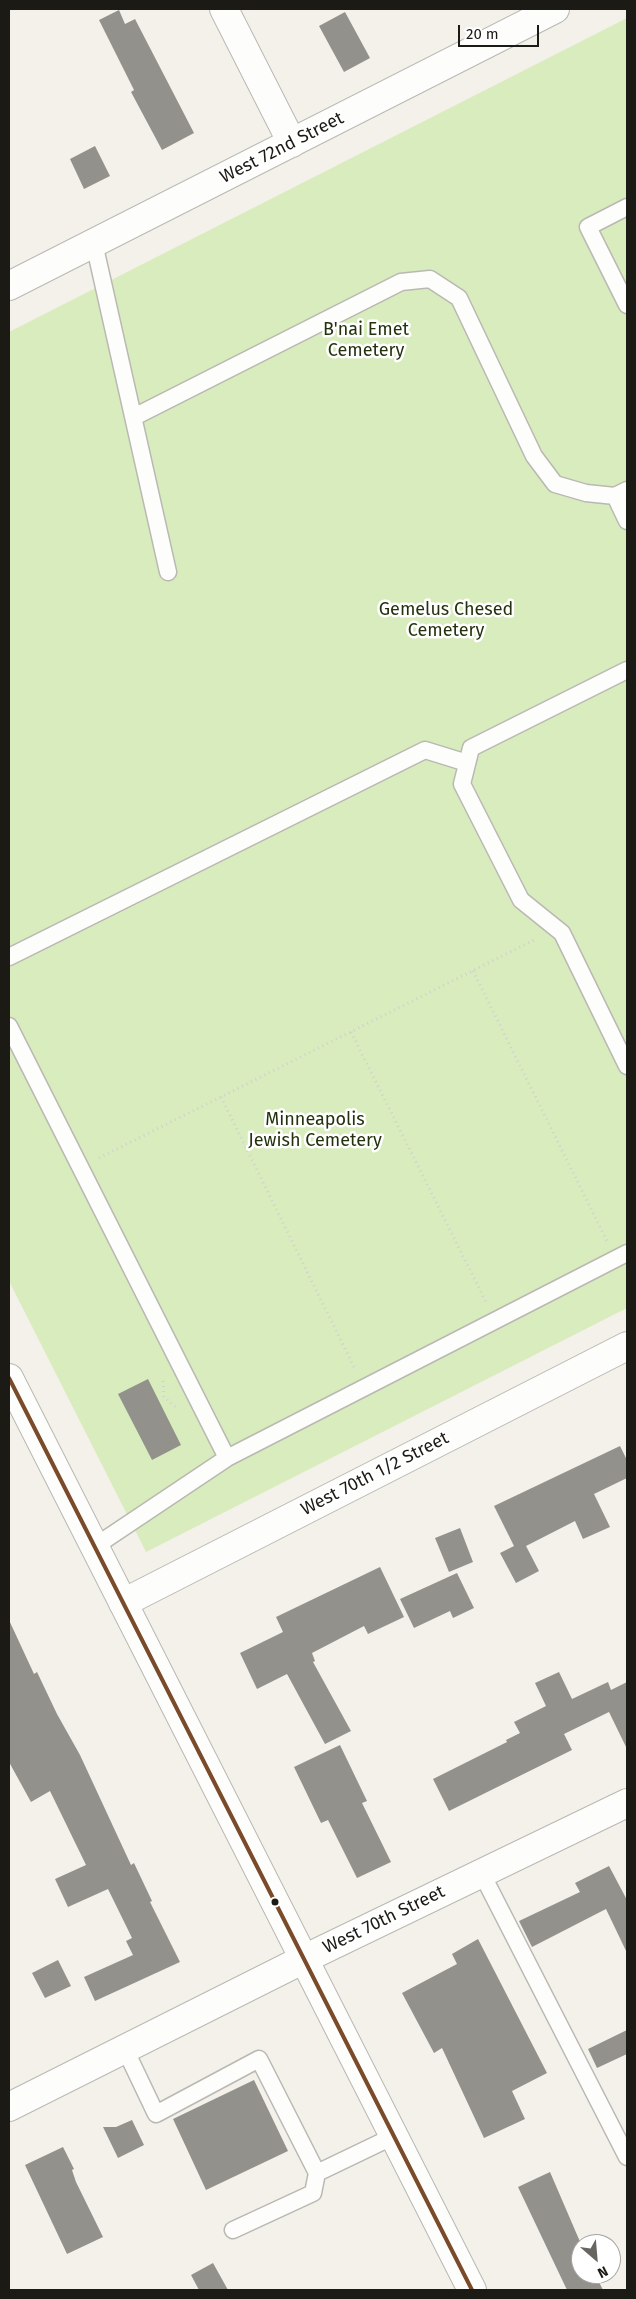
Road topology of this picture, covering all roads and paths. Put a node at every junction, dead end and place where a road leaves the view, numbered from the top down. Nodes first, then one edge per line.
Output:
1 (224, 9) edge
2 (555, 9) edge
3 (292, 143) junction
4 (627, 207) edge
5 (94, 243) junction
6 (9, 286) edge
7 (627, 305) edge
8 (134, 417) junction
9 (621, 493) edge
10 (627, 521) edge
11 (168, 572) dead end
12 (627, 670) edge
13 (467, 763) junction
14 (556, 929) junction
15 (9, 958) edge
16 (473, 971) junction
17 (9, 1026) edge
18 (351, 1032) junction
19 (627, 1066) edge
20 (221, 1097) junction
21 (80, 1168) junction
22 (621, 1256) edge
23 (496, 1320) junction
24 (627, 1346) edge
25 (9, 1378) edge
26 (364, 1387) junction
27 (227, 1458) junction
28 (94, 1547) junction
29 (123, 1603) junction
30 (627, 1803) edge
31 (482, 1874) junction
32 (304, 1958) junction
33 (125, 2049) junction
34 (9, 2107) edge
35 (394, 2136) junction
36 (627, 2157) edge
37 (317, 2174) junction
38 (233, 2230) dead end
39 (472, 2290) edge

1 - 3 street
2 - 3 street, West 72nd Street
3 - 5 street, West 72nd Street
4 - 7 lane
5 - 6 street, West 72nd Street
5 - 8 lane
8 - 9 lane
8 - 11 lane
9 - 10 lane
12 - 13 lane
13 - 14 lane
13 - 15 lane
14 - 16 path
14 - 19 lane
16 - 18 path
16 - 22 path
17 - 21 lane
18 - 20 path
18 - 23 path
20 - 21 path
20 - 26 path
21 - 27 lane
22 - 23 lane
23 - 26 lane
24 - 29 street, West 70th 1/2 Street
25 - 28 street
26 - 27 lane
27 - 28 lane
28 - 29 street
29 - 32 street
30 - 31 street, West 70th Street
31 - 32 street, West 70th Street
31 - 36 lane
32 - 33 street, West 70th Street
32 - 35 street
33 - 34 street, West 70th Street
33 - 37 lane
35 - 37 lane
35 - 39 street
37 - 38 lane

